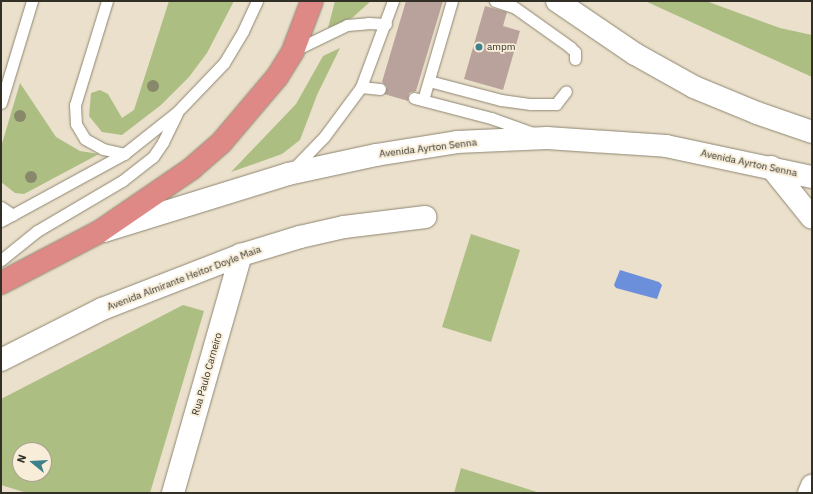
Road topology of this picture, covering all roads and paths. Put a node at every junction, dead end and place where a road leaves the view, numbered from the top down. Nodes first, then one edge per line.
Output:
1 (32, 1) edge
2 (107, 1) edge
3 (257, 1) edge
4 (312, 1) edge
5 (393, 1) edge
6 (452, 1) edge
7 (495, 1) edge
8 (557, 1) edge
9 (386, 24) junction
10 (293, 51) junction
11 (575, 59) dead end
12 (429, 81) junction
13 (361, 87) junction
14 (380, 89) dead end
15 (566, 91) dead end
16 (1, 103) edge
17 (177, 112) junction
18 (812, 132) edge
19 (547, 138) junction
20 (124, 154) junction
21 (771, 167) junction
22 (288, 174) junction
23 (812, 177) edge
24 (1, 207) edge
25 (13, 215) junction
26 (425, 218) dead end
27 (812, 218) edge
28 (1, 222) edge
29 (99, 232) junction
30 (241, 255) junction
31 (1, 260) edge
32 (1, 283) edge
33 (1, 360) edge
34 (812, 486) edge
35 (173, 493) edge
36 (809, 493) edge

1 - 16 lane
2 - 20 lane
3 - 17 lane
4 - 10 highway, Avenida Ayrton Senna
5 - 9 lane
6 - 12 lane
7 - 11 lane
8 - 18 main road
9 - 10 lane
9 - 13 lane
10 - 29 highway, Avenida Ayrton Senna
12 - 15 lane
12 - 19 lane
13 - 14 lane
13 - 22 lane
17 - 20 lane
17 - 31 lane
19 - 21 main road, Avenida Ayrton Senna
19 - 22 main road, Avenida Ayrton Senna
20 - 25 lane
21 - 23 main road, Avenida Ayrton Senna
21 - 27 main road
22 - 29 main road, Avenida Ayrton Senna
24 - 25 lane
25 - 28 lane
26 - 30 main road, Avenida Almirante Heitor Doyle Maia
29 - 32 highway, Avenida Ayrton Senna
30 - 33 main road, Avenida Almirante Heitor Doyle Maia
30 - 35 main road, Rua Paulo Carneiro
34 - 36 main road

